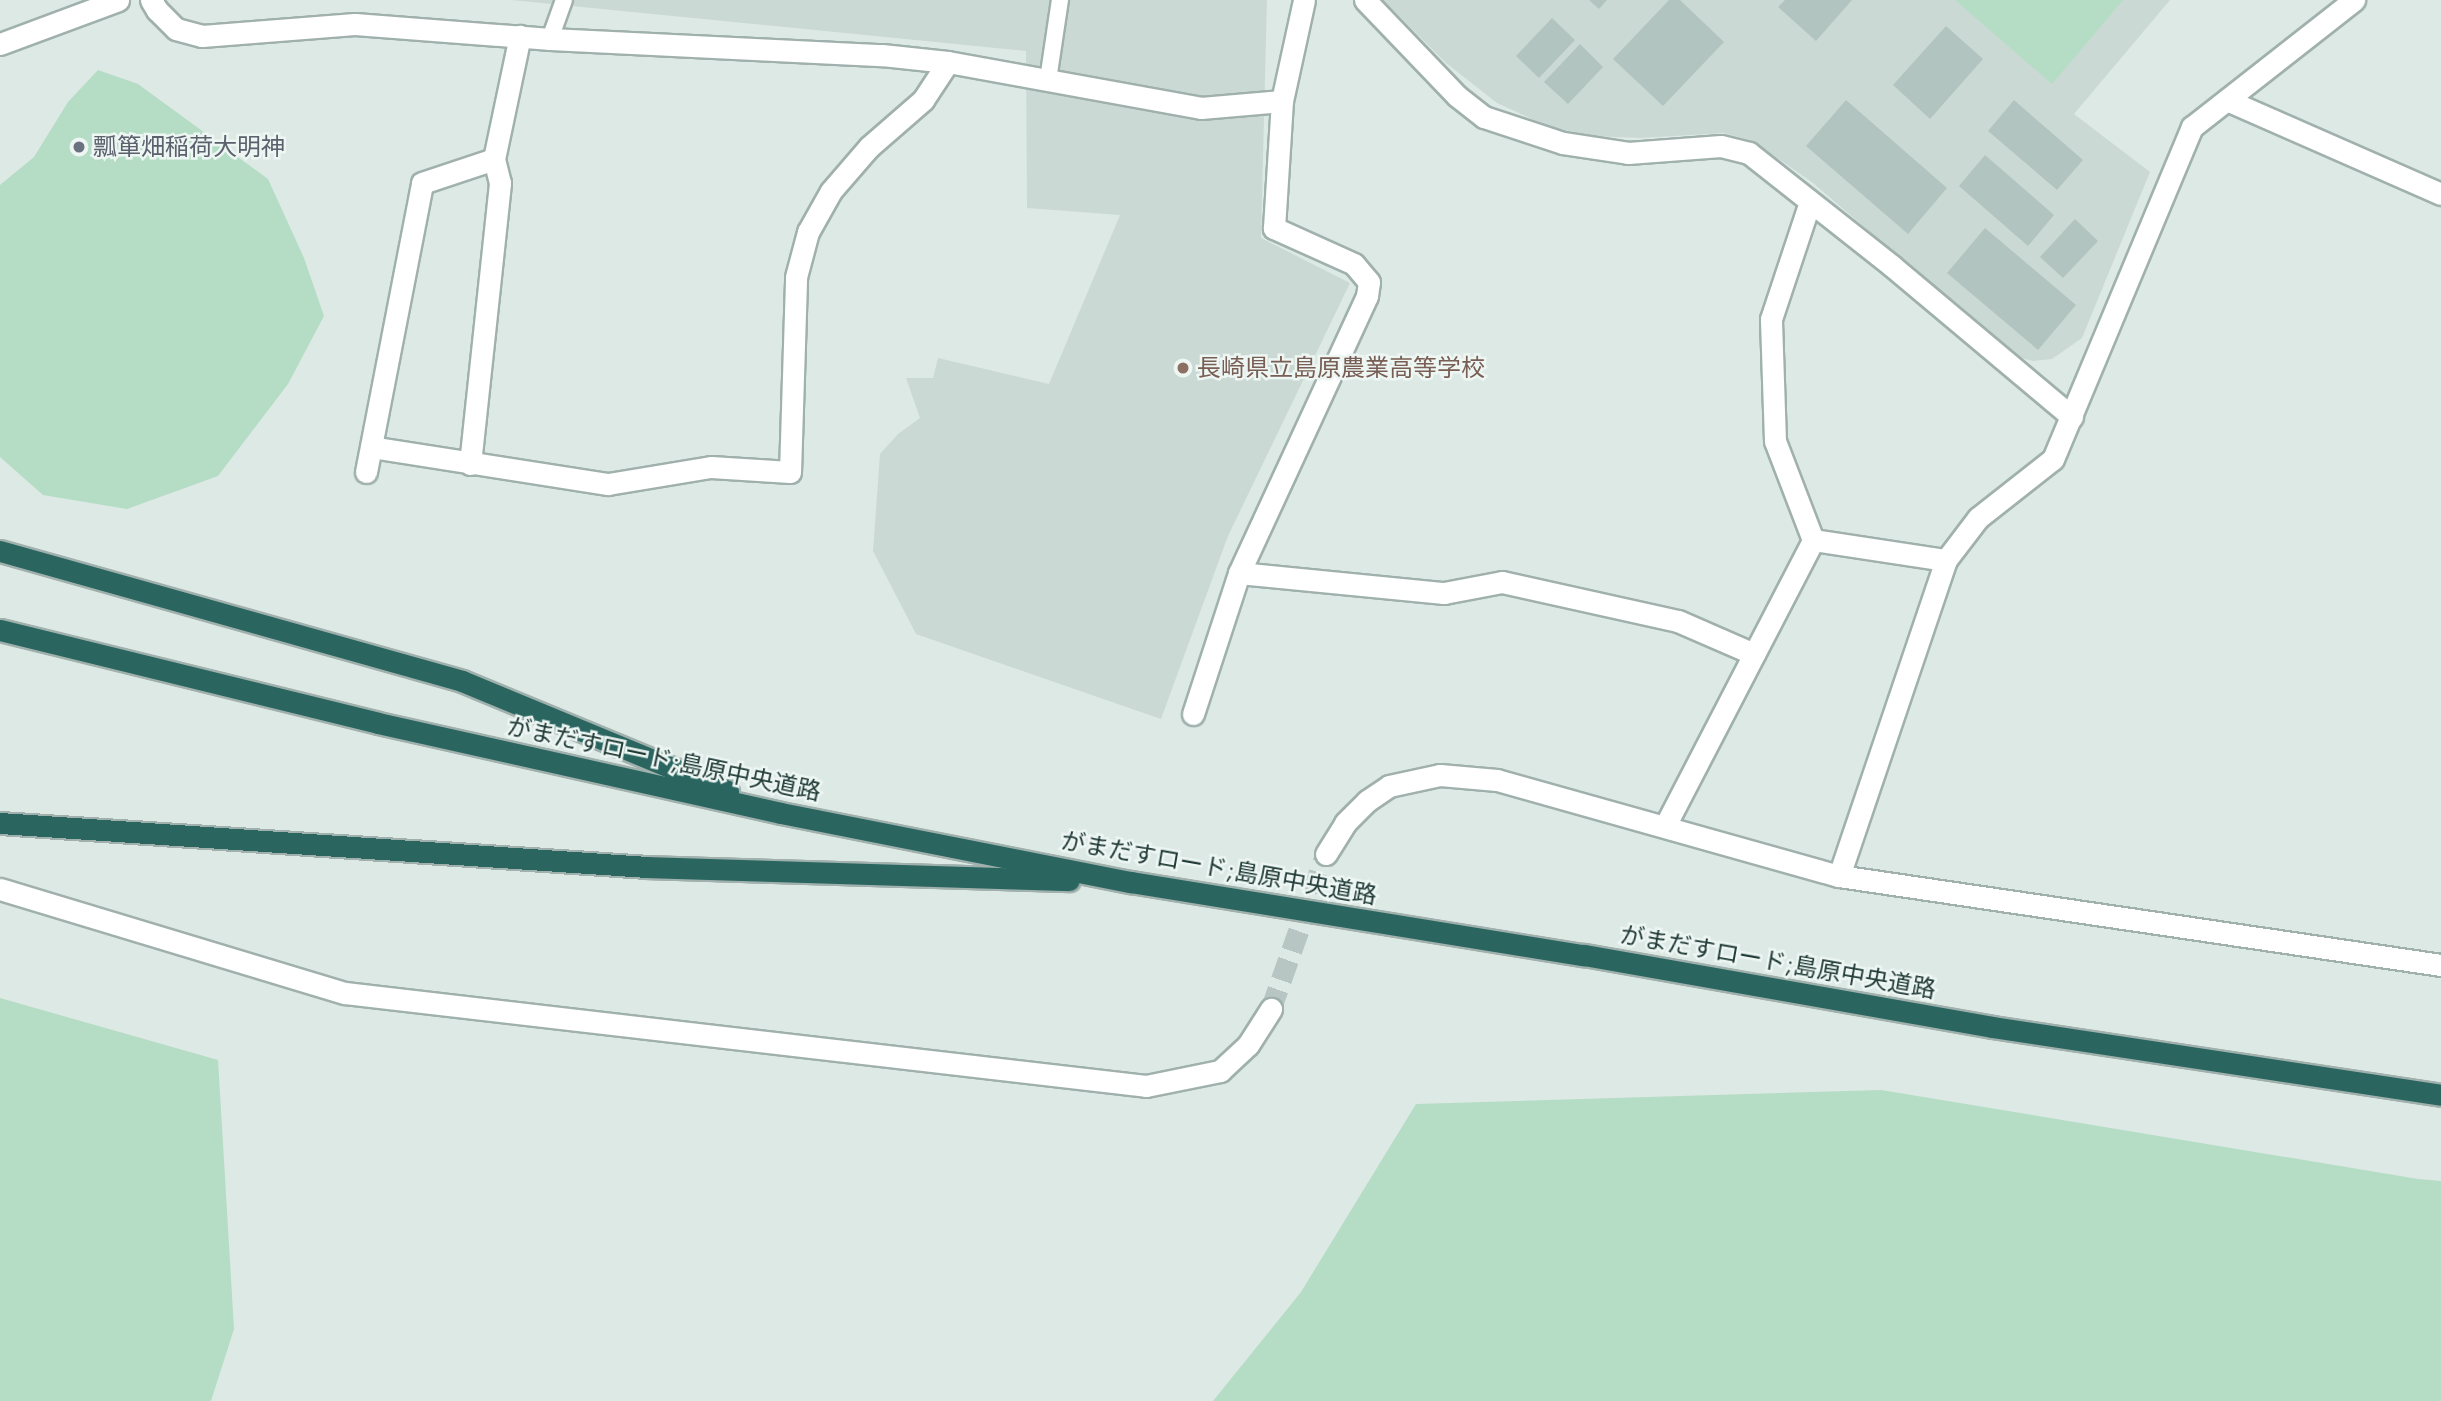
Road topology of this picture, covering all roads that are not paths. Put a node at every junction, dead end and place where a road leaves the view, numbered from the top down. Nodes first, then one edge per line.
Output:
1 (118, 0) edge
2 (152, 0) edge
3 (564, 0) edge
4 (1060, 0) edge
5 (1304, 0) edge
6 (1365, 0) edge
7 (2354, 0) edge
8 (520, 36) junction
9 (550, 39) junction
10 (0, 44) edge
11 (948, 62) junction
12 (1048, 80) junction
13 (2227, 100) junction
14 (1283, 101) junction
15 (494, 159) junction
16 (2441, 194) edge
17 (1810, 202) junction
18 (2072, 417) junction
19 (372, 447) junction
20 (470, 464) junction
21 (366, 472) dead end
22 (1813, 540) junction
23 (0, 551) edge
24 (1946, 560) junction
25 (1239, 573) junction
26 (0, 630) edge
27 (1754, 654) junction
28 (1193, 714) dead end
29 (781, 813) junction
30 (0, 822) edge
31 (1665, 826) junction
32 (1326, 854) tunnel mouth
33 (1839, 876) junction
34 (1130, 882) junction
35 (0, 889) edge
36 (2441, 965) edge
37 (1271, 1009) tunnel mouth
38 (2441, 1095) edge

1 - 10 street
2 - 8 street
3 - 9 lane
4 - 12 lane
5 - 14 street
6 - 17 street
7 - 13 street
8 - 9 street
8 - 15 street
9 - 11 street
11 - 12 street
11 - 20 street
12 - 14 street
13 - 16 street
13 - 18 street
14 - 25 street
15 - 19 street
15 - 20 street
17 - 18 street
17 - 22 street
18 - 24 street
19 - 20 street
19 - 21 street
22 - 24 street
22 - 27 street
23 - 29 highway
24 - 33 street
25 - 27 street
25 - 28 street
26 - 29 highway, がまだすロード;島原中央道路
27 - 31 street
29 - 34 highway, がまだすロード;島原中央道路
30 - 34 highway
31 - 32 street
31 - 33 street
33 - 36 street
34 - 38 highway, がまだすロード;島原中央道路
35 - 37 street

